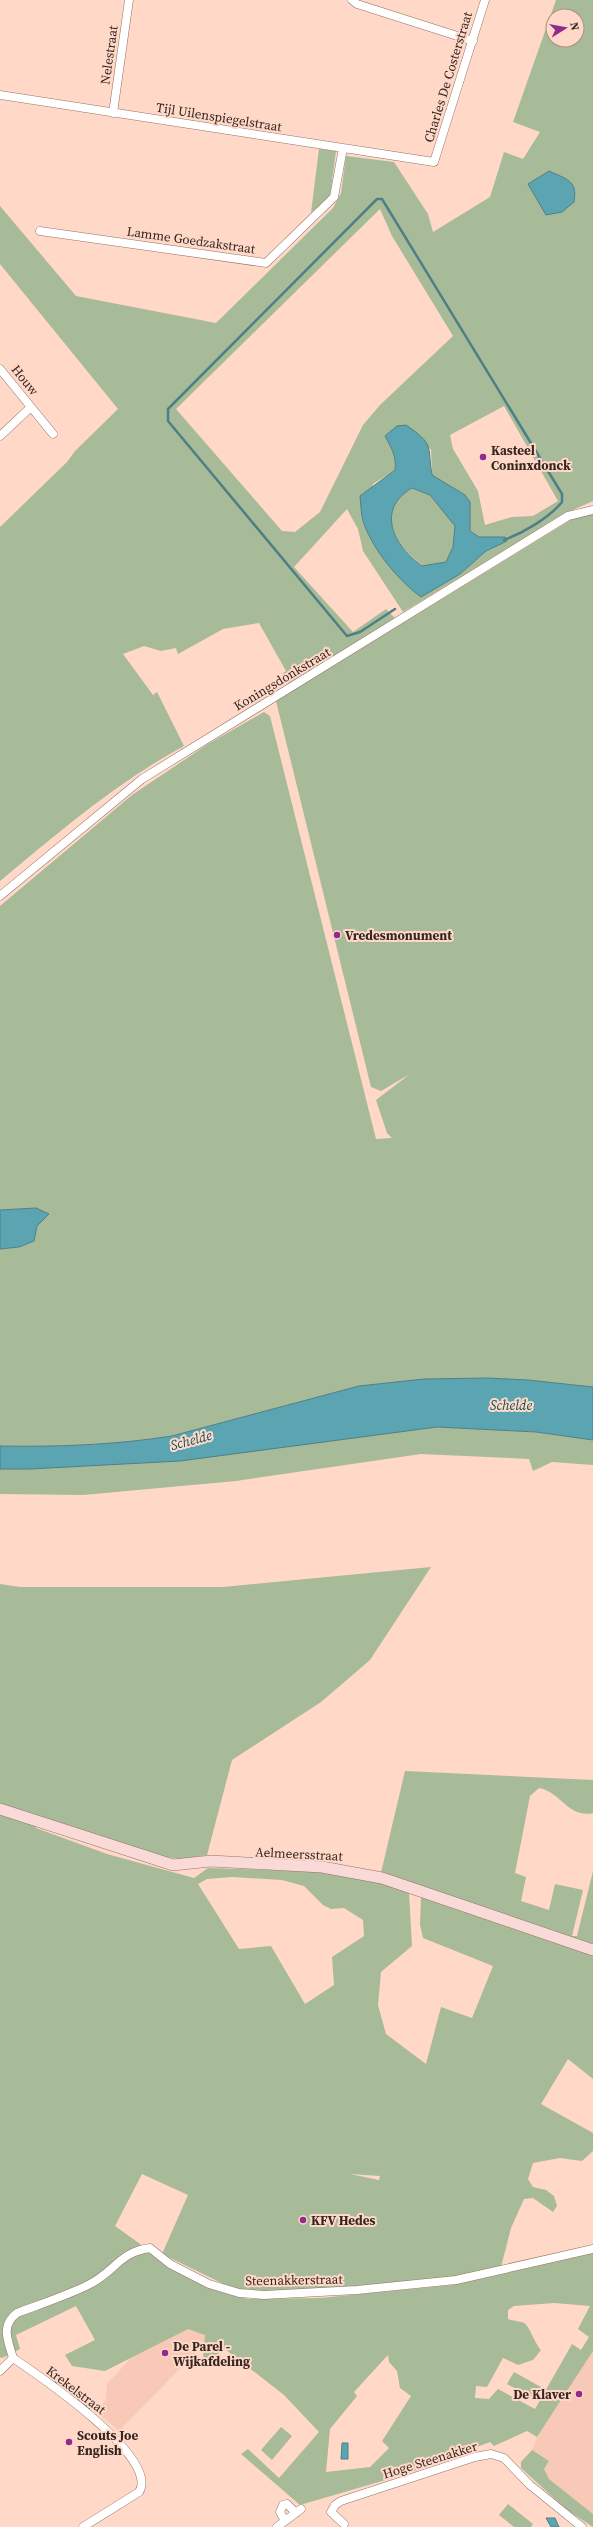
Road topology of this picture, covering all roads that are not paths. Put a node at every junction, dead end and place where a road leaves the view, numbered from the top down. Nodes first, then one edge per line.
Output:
1 (129, 0) edge
2 (352, 0) edge
3 (485, 0) edge
4 (473, 41) junction
5 (0, 95) edge
6 (113, 113) junction
7 (343, 148) junction
8 (434, 162) joint
9 (40, 231) dead end
10 (0, 369) edge
11 (31, 407) junction
12 (53, 434) dead end
13 (0, 436) edge
14 (593, 510) edge
15 (0, 896) edge
16 (0, 1809) edge
17 (593, 1950) edge
18 (593, 2249) edge
19 (13, 2358) junction
20 (0, 2371) edge
21 (286, 2521) junction
22 (344, 2524) dead end
23 (83, 2527) edge
24 (277, 2527) edge
25 (582, 2527) edge

1 - 6 street, Nelestraat
2 - 4 street
3 - 4 street, Charles De Costerstraat
4 - 8 street, Charles De Costerstraat
5 - 6 street, Tijl Uilenspiegelstraat
6 - 7 street, Tijl Uilenspiegelstraat
7 - 8 street, Tijl Uilenspiegelstraat
7 - 9 street, Lamme Goedzakstraat
10 - 11 street, Houw
11 - 12 street, Houw
11 - 13 street, Houw
14 - 15 street, Koningsdonkstraat
16 - 17 street, Aelmeersstraat
18 - 19 street, Steenakkerstraat
19 - 20 street
19 - 23 street, Krekelstraat
21 - 21 street
21 - 24 street
22 - 25 street, Hoge Steenakker

